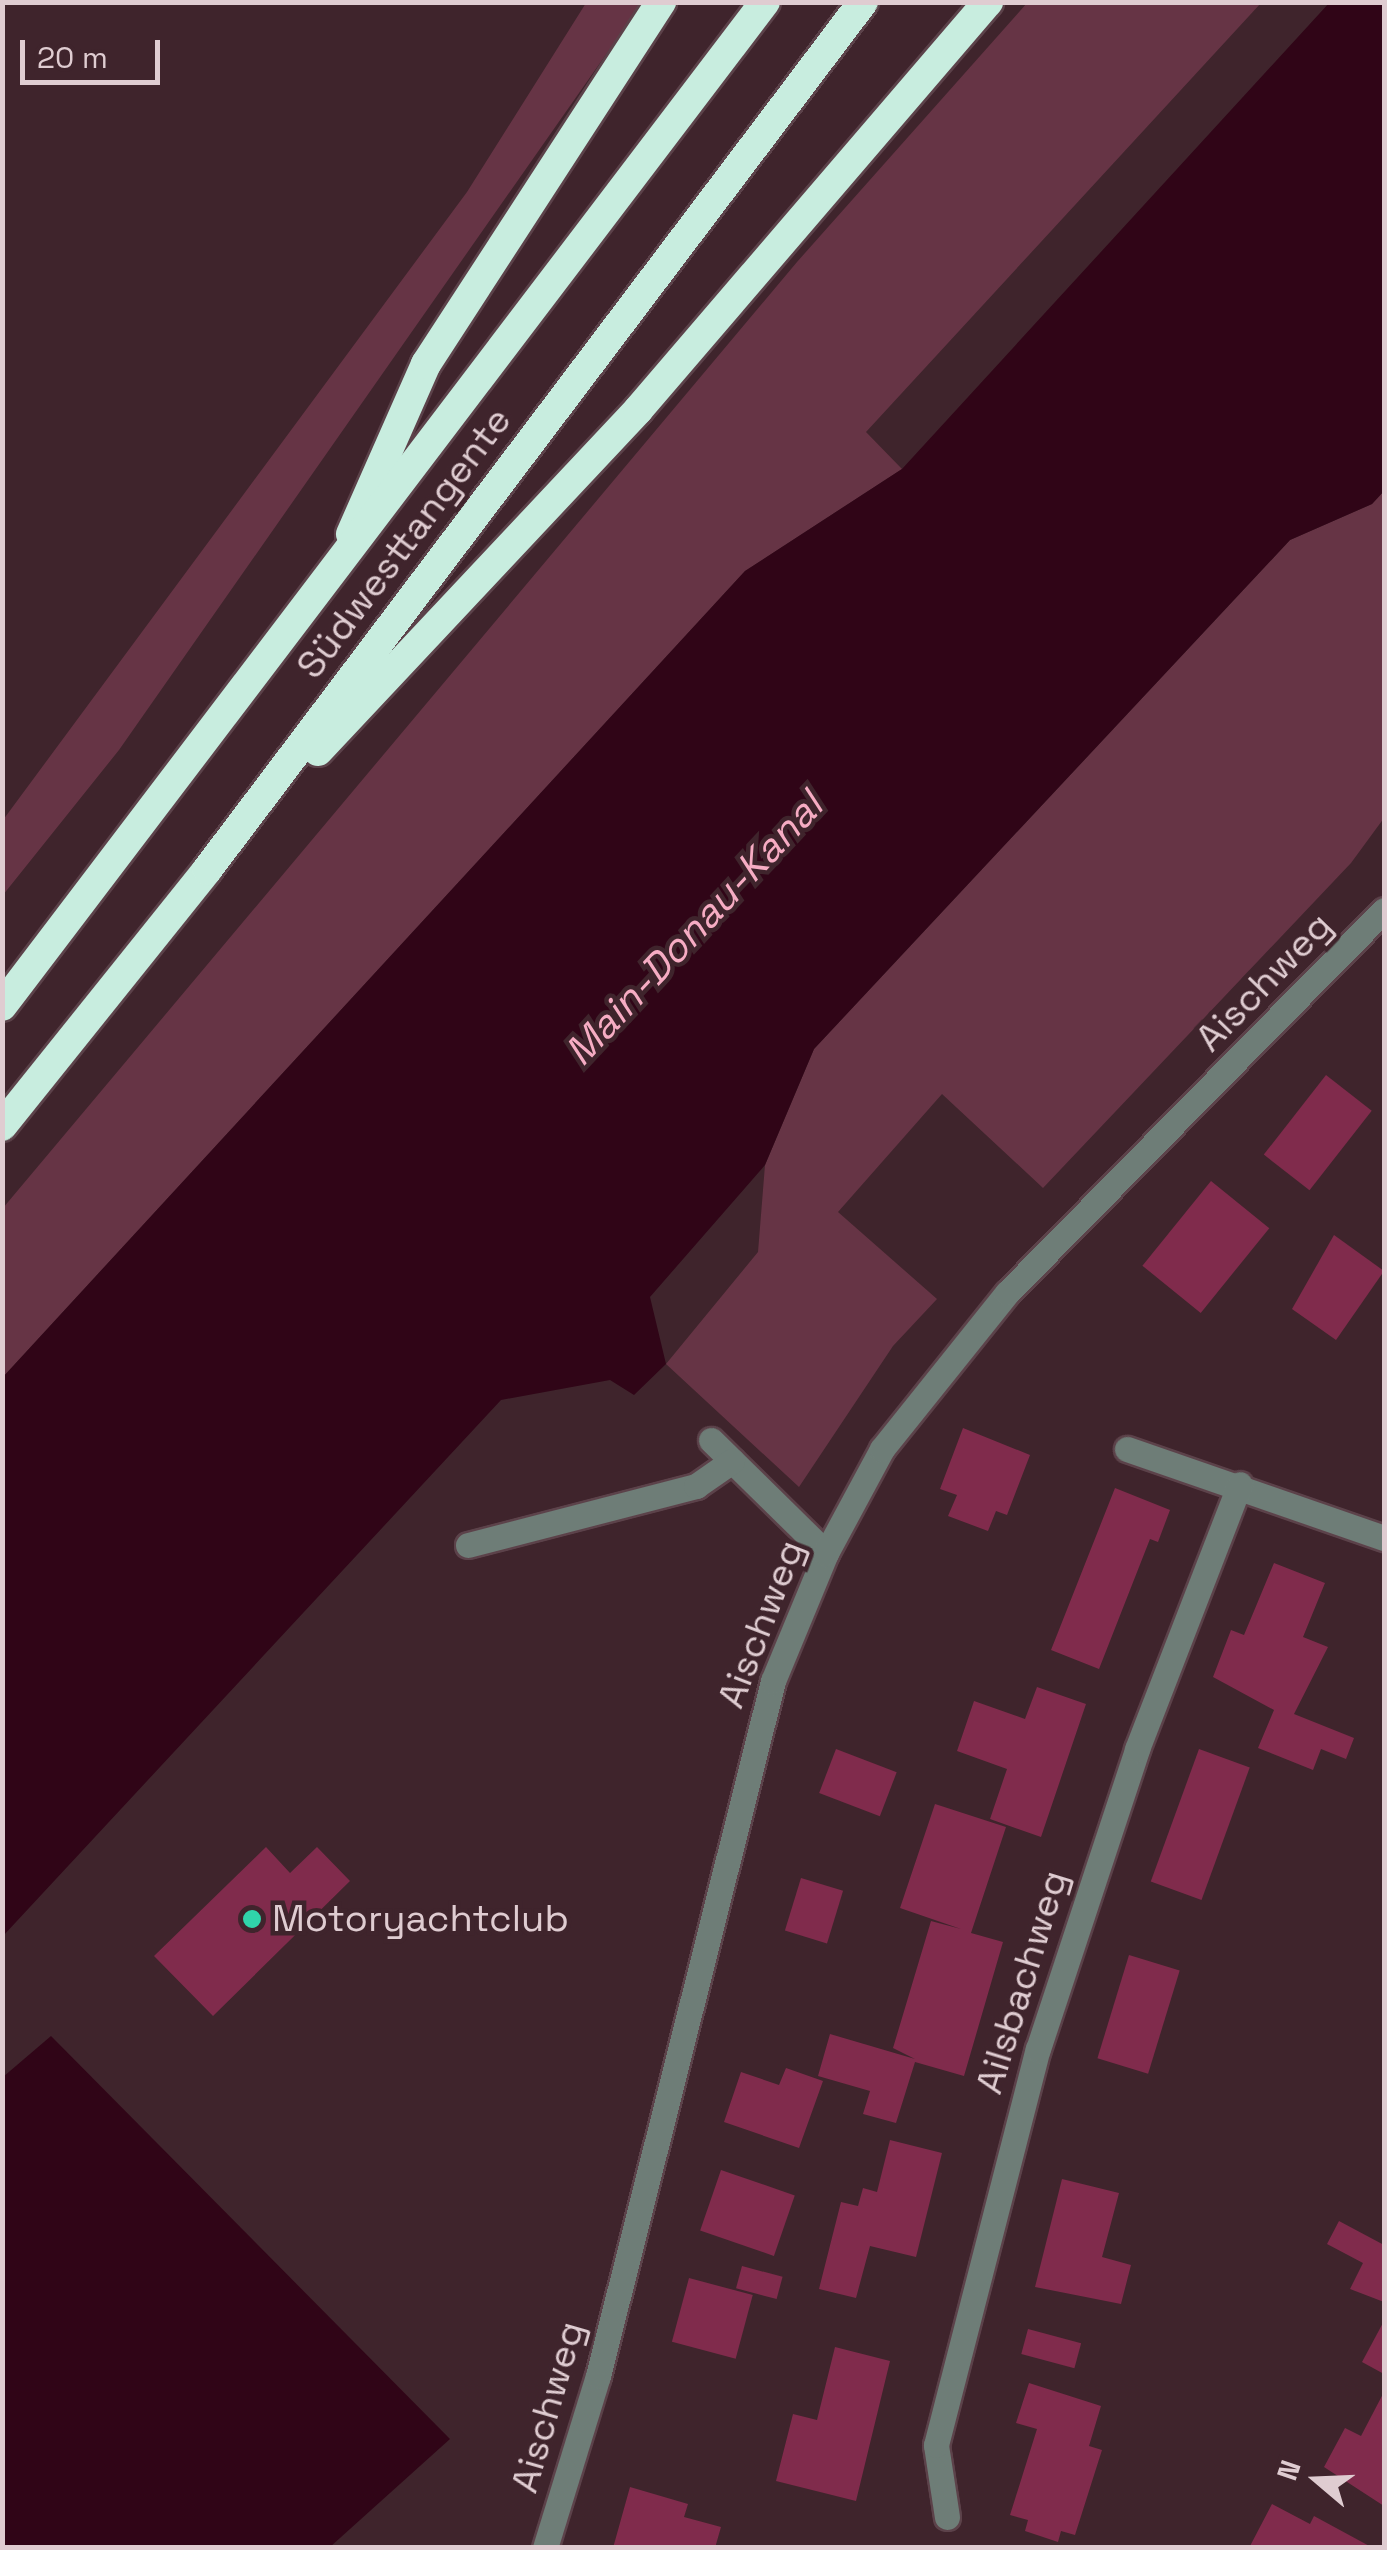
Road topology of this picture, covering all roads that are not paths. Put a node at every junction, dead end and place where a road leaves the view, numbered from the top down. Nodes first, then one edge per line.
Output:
1 (661, 2) edge
2 (766, 2) edge
3 (863, 2) edge
4 (988, 2) edge
5 (329, 582) junction
6 (207, 870) junction
7 (1384, 910) edge
8 (2, 1006) edge
9 (2, 1126) edge
10 (711, 1440) dead end
11 (1127, 1449) dead end
12 (732, 1461) junction
13 (1240, 1484) junction
14 (1384, 1538) edge
15 (468, 1544) dead end
16 (826, 1553) junction
17 (947, 2517) dead end
18 (544, 2548) edge

1 - 5 highway
2 - 5 highway, Südwesttangente
3 - 6 highway, Südwesttangente
4 - 6 highway
5 - 8 highway, Südwesttangente
6 - 9 highway, Südwesttangente
7 - 16 street, Aischweg
10 - 12 street
11 - 13 street
12 - 15 street
12 - 16 street
13 - 14 street
13 - 17 street, Ailsbachweg
16 - 18 street, Aischweg

